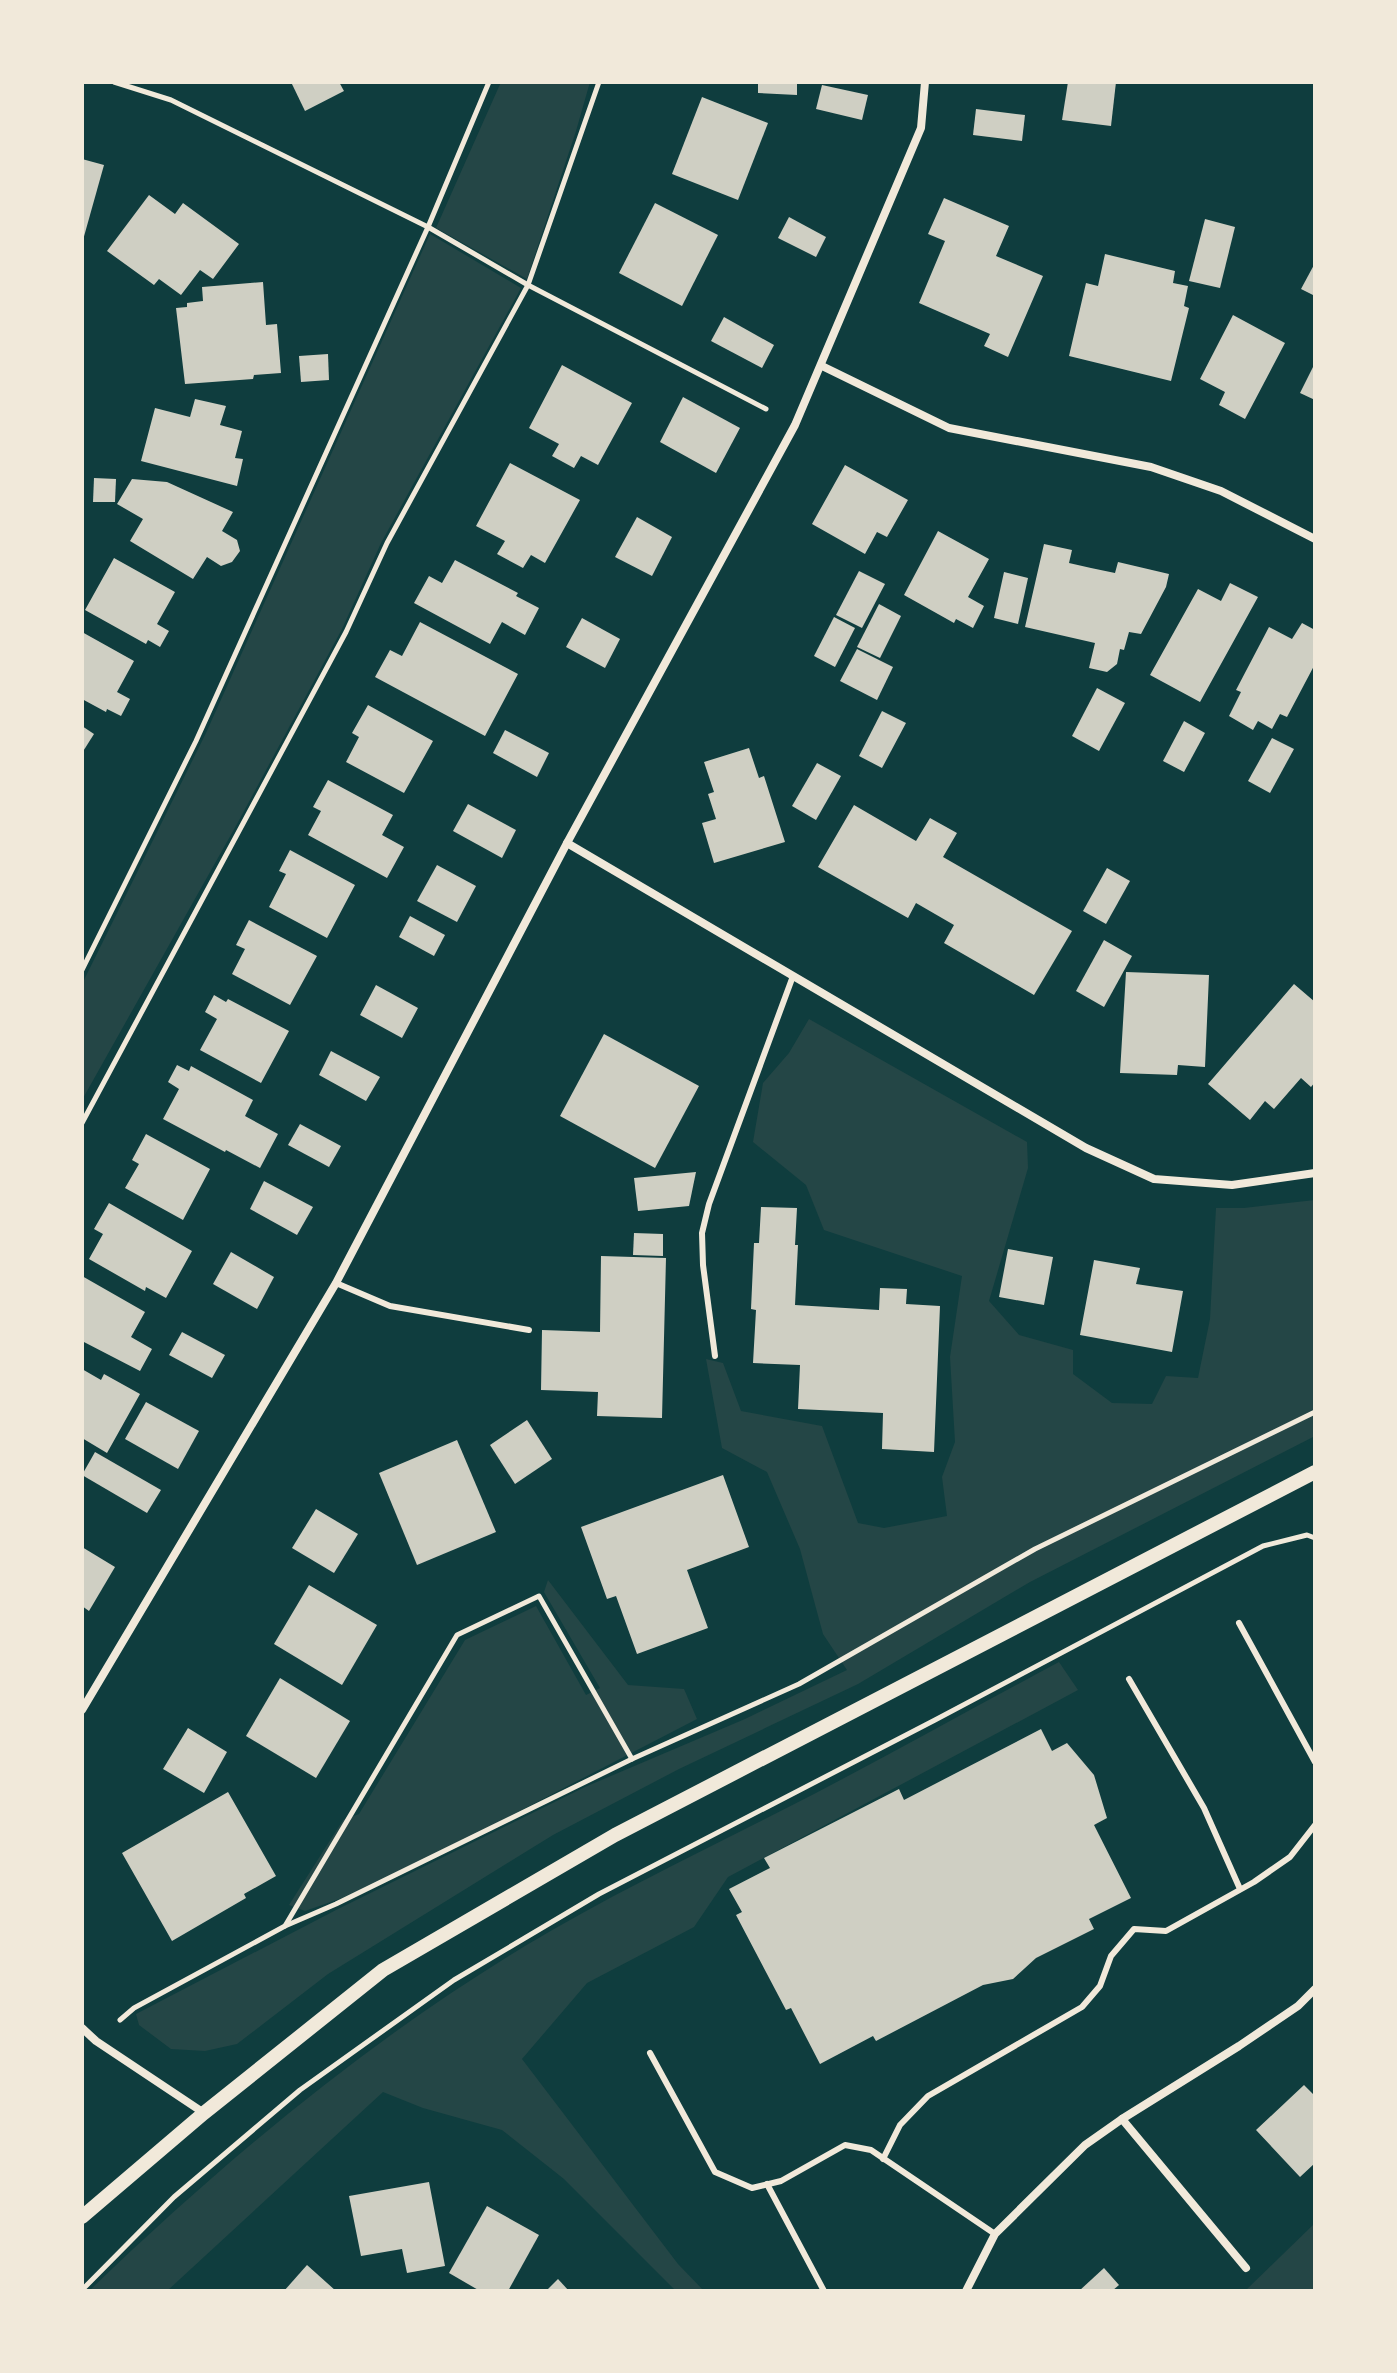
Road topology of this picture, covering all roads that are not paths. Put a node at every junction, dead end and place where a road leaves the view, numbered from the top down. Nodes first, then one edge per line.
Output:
1 (925, 82) edge
2 (822, 366) junction
3 (1315, 538) edge
4 (567, 843) junction
5 (793, 976) junction
6 (1315, 1173) edge
7 (336, 1283) junction
8 (529, 1330) dead end
9 (715, 1356) dead end
10 (1315, 1472) edge
11 (1239, 1623) dead end
12 (1129, 1679) dead end
13 (82, 1710) edge
14 (1315, 1762) edge
15 (1315, 1825) edge
16 (1240, 1889) junction
17 (1315, 1989) edge
18 (82, 2028) edge
19 (650, 2053) dead end
20 (204, 2113) junction
21 (1122, 2119) junction
22 (883, 2159) junction
23 (767, 2184) junction
24 (82, 2217) edge
25 (995, 2234) junction
26 (1246, 2268) dead end
27 (824, 2291) edge
28 (966, 2291) edge

1 - 2 street
2 - 3 street
2 - 4 street
4 - 5 street
4 - 7 street
5 - 6 street
5 - 9 lane
7 - 8 lane
7 - 13 street
10 - 20 street
11 - 14 lane
12 - 16 lane
15 - 16 lane
16 - 22 lane
17 - 21 street
18 - 20 street
19 - 23 lane
20 - 24 street
21 - 25 street
21 - 26 street
22 - 23 lane
22 - 25 lane
23 - 27 lane
25 - 28 street

